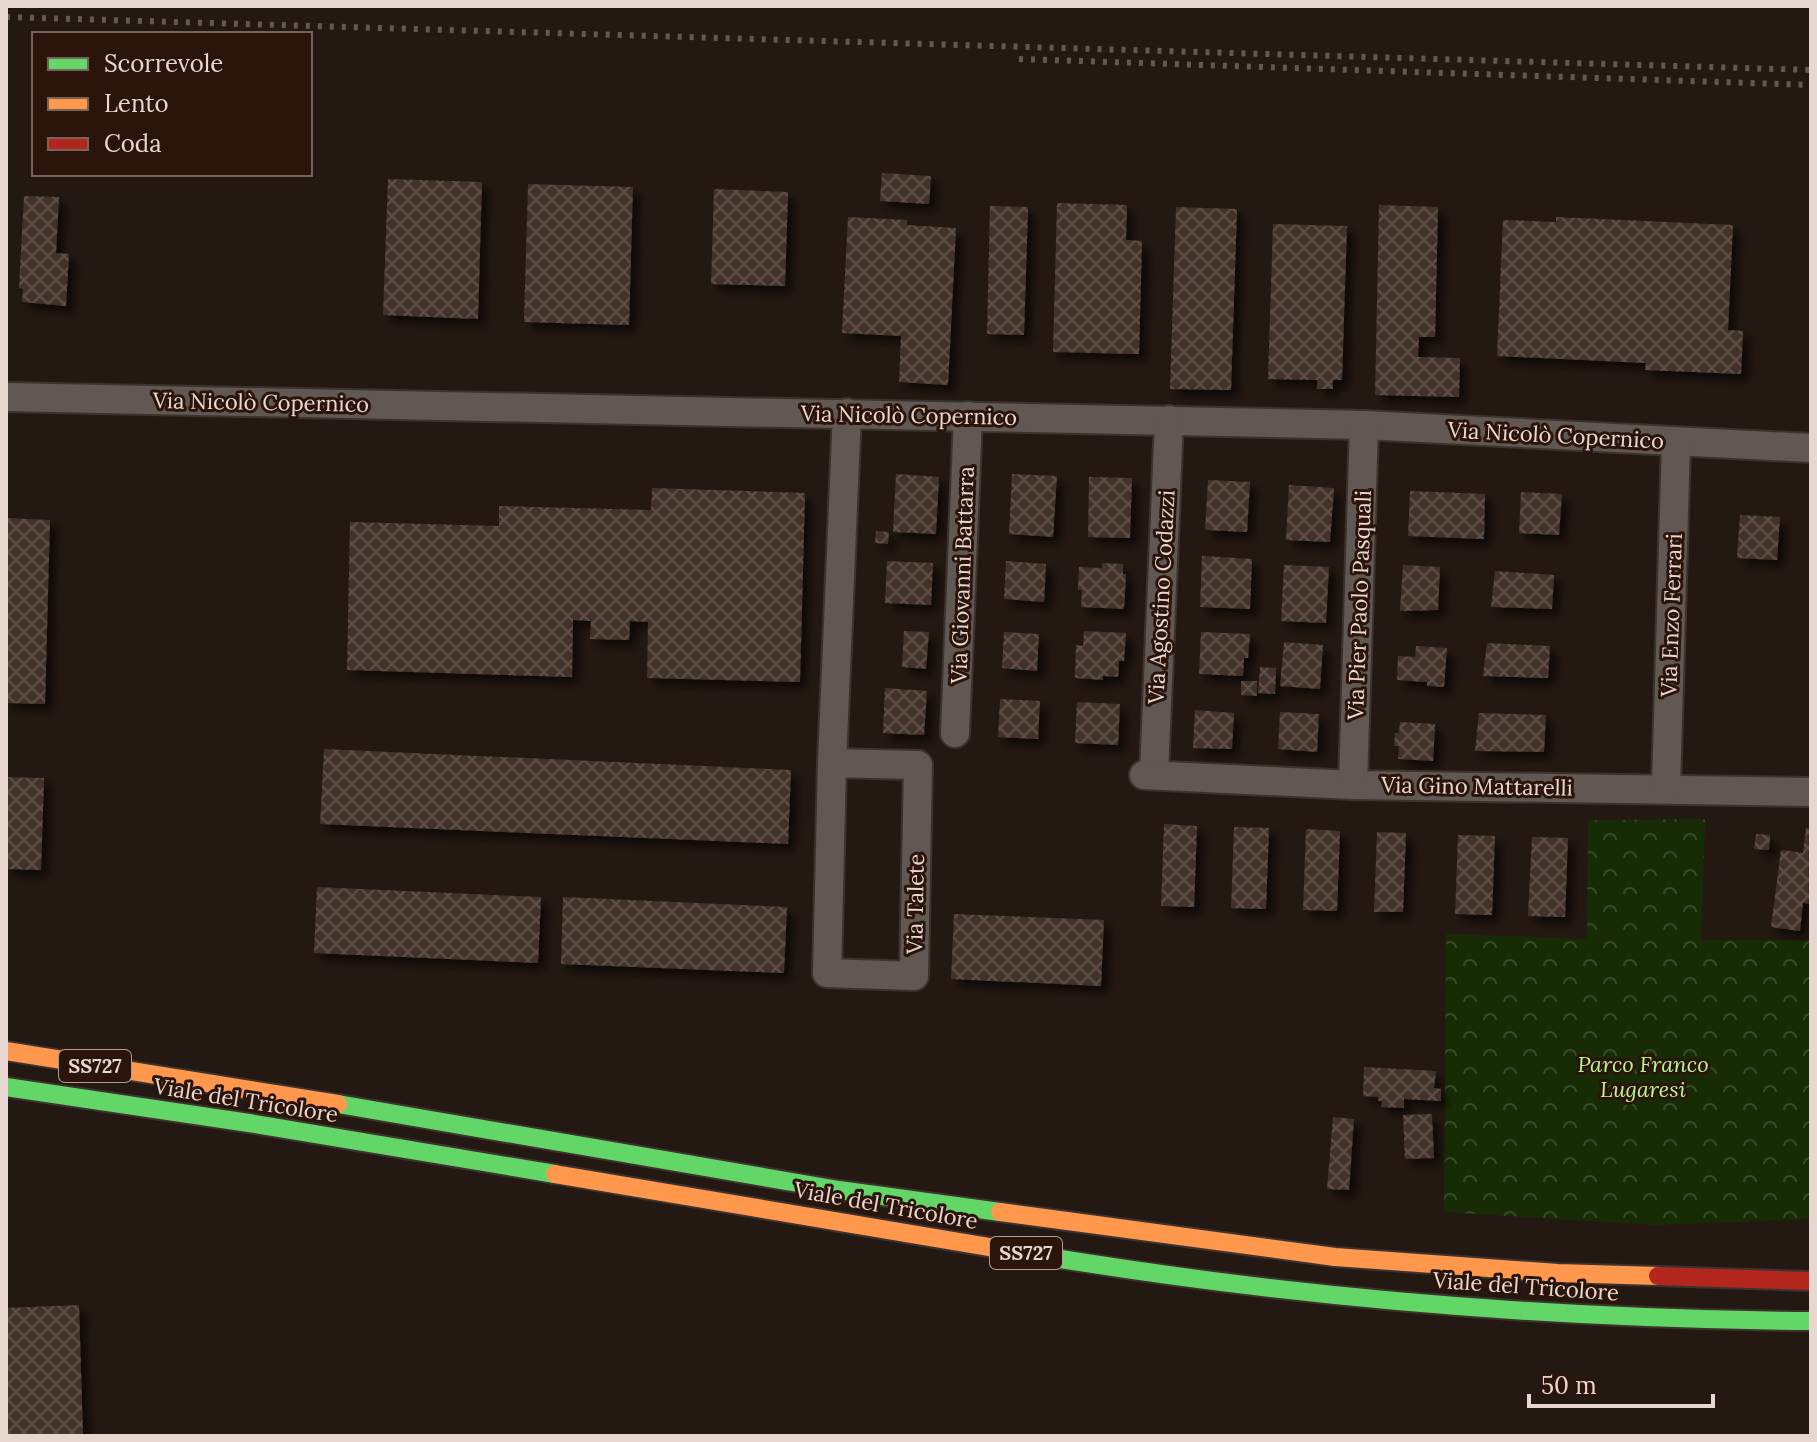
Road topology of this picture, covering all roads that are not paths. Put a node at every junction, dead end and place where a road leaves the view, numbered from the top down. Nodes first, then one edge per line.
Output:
1 (6, 397) edge
2 (847, 413) junction
3 (968, 416) junction
4 (1169, 420) junction
5 (1364, 425) junction
6 (1676, 442) junction
7 (1811, 448) edge
8 (955, 733) dead end
9 (832, 763) junction
10 (1149, 775) joint
11 (1353, 785) junction
12 (1666, 788) junction
13 (1811, 792) edge
14 (6, 1051) edge
15 (6, 1087) edge
16 (1811, 1281) edge
17 (1811, 1321) edge

1 - 2 street, Via Nicolò Copernico
2 - 3 street, Via Nicolò Copernico
2 - 9 street, Via Talete
3 - 4 street, Via Nicolò Copernico
3 - 8 street, Via Giovanni Battarra
4 - 5 street, Via Nicolò Copernico
4 - 10 street, Via Agostino Codazzi
5 - 6 street, Via Nicolò Copernico
5 - 11 street, Via Pier Paolo Pasquali
6 - 7 street, Via Nicolò Copernico
6 - 12 street, Via Enzo Ferrari
9 - 9 street, Via Talete
10 - 11 street, Via Gino Mattarelli
11 - 12 street, Via Gino Mattarelli
12 - 13 street, Via Gino Mattarelli
14 - 16 highway, Viale del Tricolore / SS727
15 - 17 highway, Viale del Tricolore / SS727

